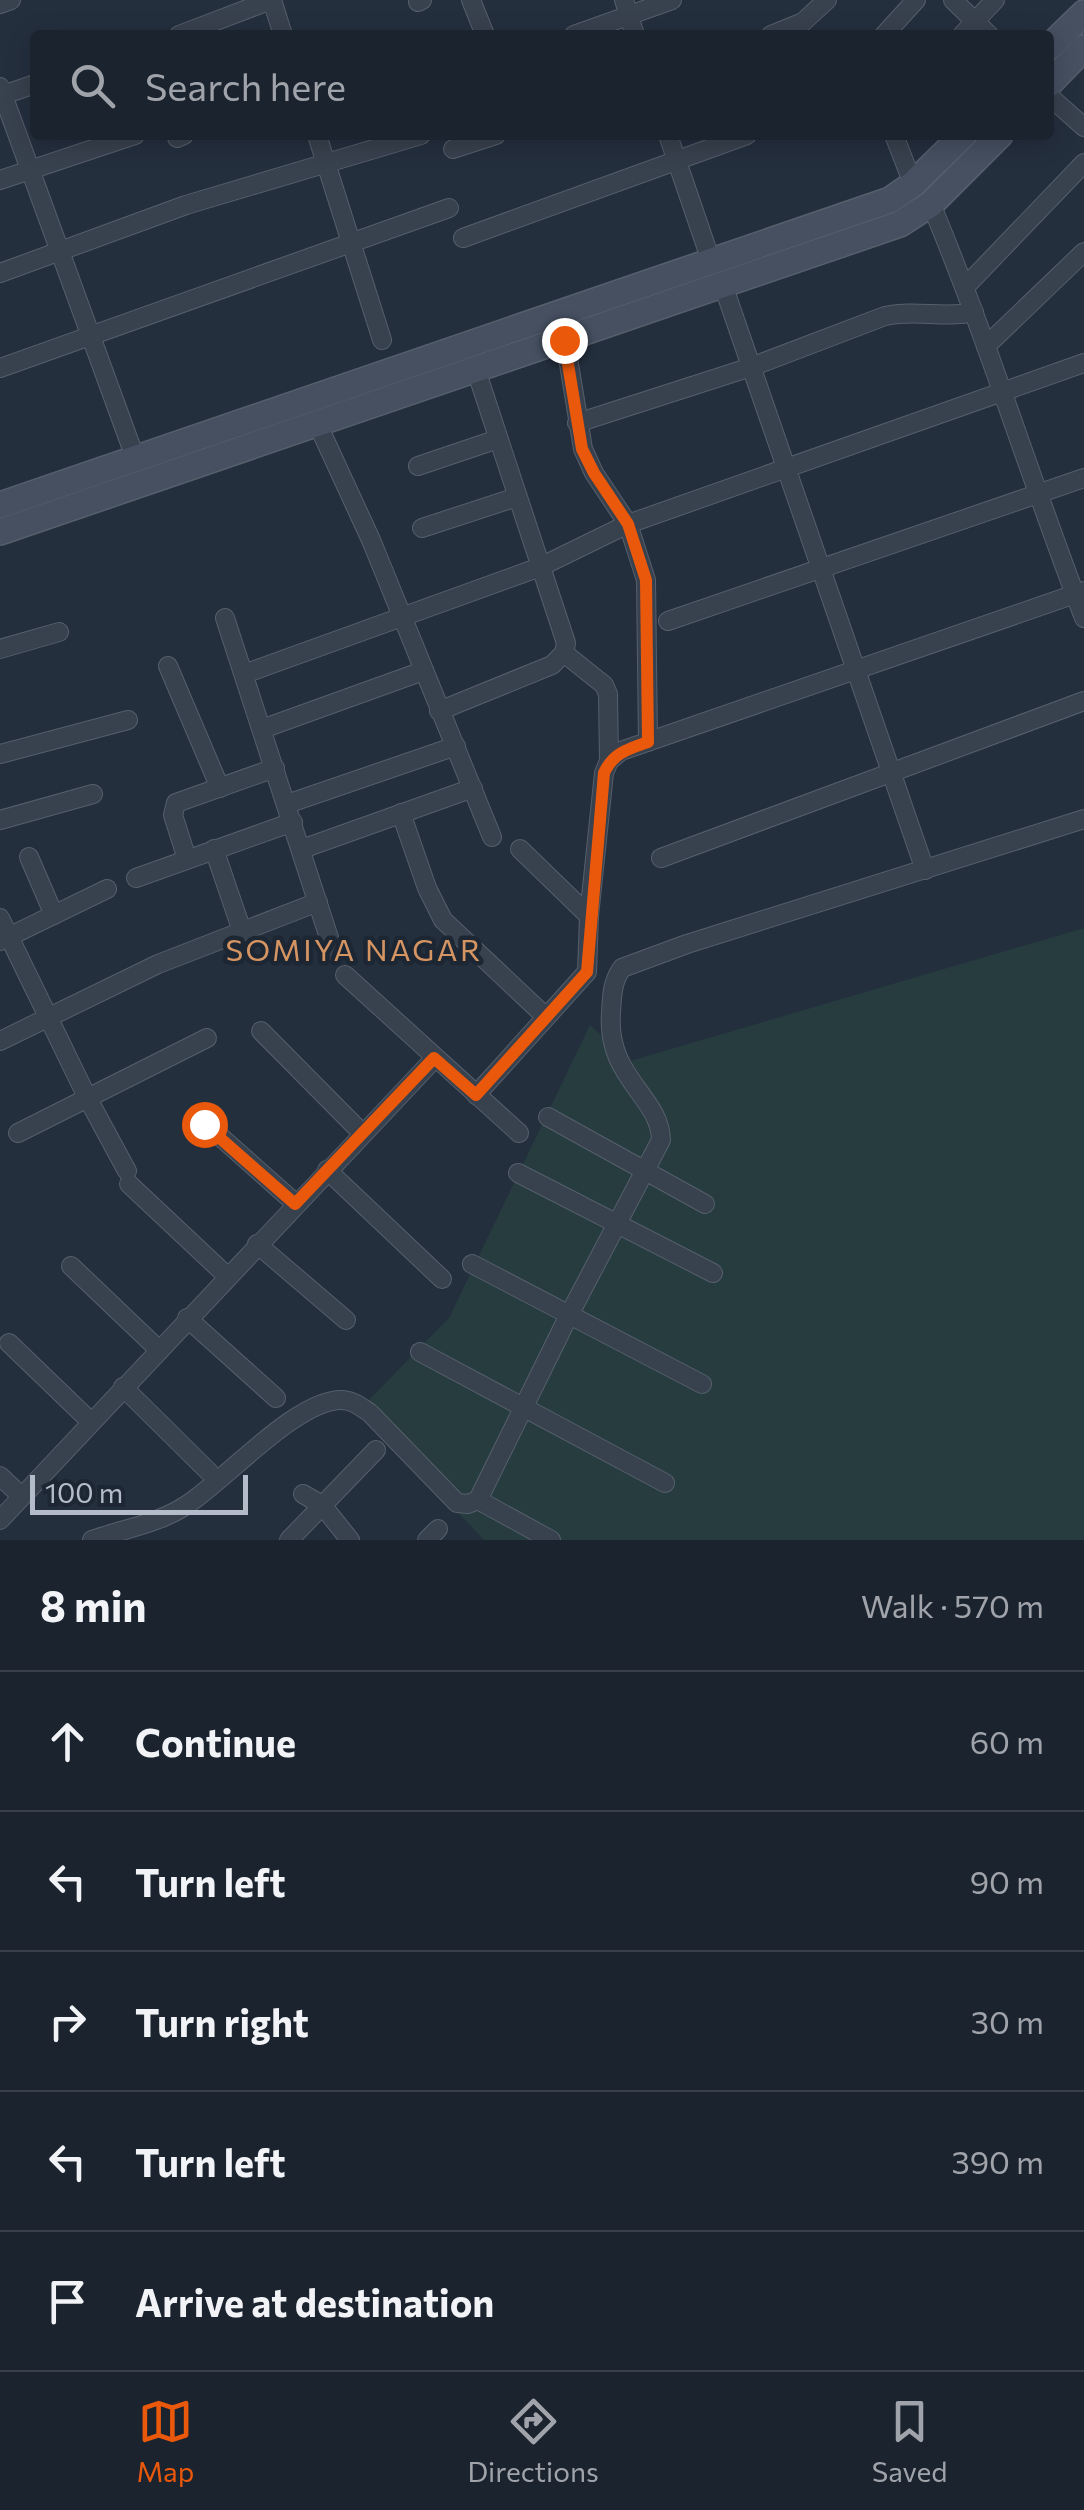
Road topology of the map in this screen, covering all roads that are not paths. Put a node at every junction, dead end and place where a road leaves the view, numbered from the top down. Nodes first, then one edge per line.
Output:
1 (12, 0) edge
2 (271, 0) edge
3 (471, 0) edge
4 (672, 0) edge
5 (827, 0) edge
6 (916, 0) edge
7 (953, 0) edge
8 (996, 0) edge
9 (0, 4) edge
10 (627, 7) edge
11 (1084, 13) edge
12 (192, 30) edge
13 (281, 30) edge
14 (483, 30) edge
15 (583, 30) edge
16 (783, 30) edge
17 (889, 30) edge
18 (975, 30) edge
19 (977, 30) edge
20 (1054, 43) edge
21 (1084, 48) edge
22 (1054, 79) edge
23 (30, 85) edge
24 (1, 92) edge
25 (1054, 100) edge
26 (1084, 127) edge
27 (120, 140) edge
28 (319, 140) edge
29 (404, 140) edge
30 (481, 140) edge
31 (670, 140) edge
32 (733, 140) edge
33 (896, 140) edge
34 (958, 140) edge
35 (995, 140) edge
36 (453, 149) dead end
37 (677, 160) junction
38 (327, 162) junction
39 (1084, 163) edge
40 (30, 170) junction
41 (0, 180) edge
42 (913, 184) junction
43 (931, 204) junction
44 (449, 208) dead end
45 (463, 238) dead end
46 (349, 243) junction
47 (58, 252) junction
48 (1084, 252) edge
49 (711, 261) junction
50 (0, 273) edge
51 (724, 285) junction
52 (965, 287) junction
53 (974, 312) junction
54 (90, 336) junction
55 (382, 340) dead end
56 (564, 340) junction
57 (986, 346) junction
58 (1084, 364) edge
59 (751, 367) junction
60 (0, 368) edge
61 (476, 370) junction
62 (1004, 393) junction
63 (577, 423) junction
64 (318, 424) junction
65 (498, 439) junction
66 (136, 460) junction
67 (418, 466) dead end
68 (786, 470) junction
69 (1084, 478) edge
70 (1037, 496) junction
71 (517, 497) junction
72 (0, 505) edge
73 (628, 524) junction
74 (422, 528) dead end
75 (0, 532) edge
76 (540, 567) junction
77 (820, 568) junction
78 (1079, 592) edge
79 (402, 617) junction
80 (225, 618) dead end
81 (1084, 618) edge
82 (668, 621) dead end
83 (59, 632) dead end
84 (0, 649) edge
85 (564, 653) junction
86 (168, 666) dead end
87 (858, 669) junction
88 (422, 671) junction
89 (244, 674) junction
90 (1084, 700) edge
91 (439, 711) junction
92 (128, 720) dead end
93 (262, 729) junction
94 (648, 742) junction
95 (456, 746) junction
96 (0, 754) edge
97 (609, 761) junction
98 (275, 768) junction
99 (890, 771) junction
100 (220, 788) junction
101 (473, 788) junction
102 (93, 794) dead end
103 (290, 813) junction
104 (401, 814) junction
105 (1084, 818) edge
106 (0, 820) edge
107 (492, 837) dead end
108 (520, 848) dead end
109 (302, 849) junction
110 (214, 850) junction
111 (29, 857) dead end
112 (660, 858) dead end
113 (187, 860) junction
114 (925, 870) junction
115 (136, 878) dead end
116 (107, 889) dead end
117 (318, 902) junction
118 (54, 915) junction
119 (589, 916) junction
120 (0, 918) edge
121 (242, 931) junction
122 (4, 939) edge
123 (334, 950) dead end
124 (346, 975) dead end
125 (546, 1017) junction
126 (48, 1018) junction
127 (261, 1031) dead end
128 (207, 1038) dead end
129 (0, 1041) edge
130 (434, 1058) junction
131 (476, 1095) junction
132 (87, 1097) junction
133 (548, 1117) dead end
134 (204, 1124) dead end
135 (18, 1132) dead end
136 (362, 1133) junction
137 (518, 1134) dead end
138 (327, 1170) junction
139 (645, 1172) junction
140 (518, 1173) dead end
141 (295, 1204) junction
142 (705, 1204) dead end
143 (618, 1224) junction
144 (257, 1244) junction
145 (472, 1264) dead end
146 (70, 1266) dead end
147 (713, 1274) dead end
148 (227, 1276) junction
149 (442, 1280) dead end
150 (568, 1316) junction
151 (187, 1318) junction
152 (346, 1320) dead end
153 (9, 1343) dead end
154 (158, 1349) junction
155 (420, 1352) dead end
156 (702, 1384) dead end
157 (123, 1386) junction
158 (276, 1398) dead end
159 (524, 1407) junction
160 (90, 1421) junction
161 (376, 1450) dead end
162 (209, 1472) dead end
163 (0, 1476) edge
164 (665, 1483) dead end
165 (302, 1494) dead end
166 (20, 1495) junction
167 (478, 1500) junction
168 (322, 1506) junction
169 (0, 1520) edge
170 (92, 1540) edge
171 (288, 1540) edge
172 (350, 1540) edge
173 (551, 1540) edge

1 - 9 street
2 - 12 street
2 - 13 street
3 - 14 street
4 - 10 street
5 - 16 street
6 - 17 street
7 - 18 street
8 - 19 street
10 - 15 street
11 - 20 main road
21 - 22 main road
23 - 24 street
24 - 40 street
25 - 26 street
27 - 40 street
28 - 38 street
29 - 38 street
30 - 36 street
31 - 37 street
32 - 37 street
33 - 42 street
34 - 42 main road
35 - 43 main road
37 - 45 street
37 - 49 street
38 - 46 street
38 - 47 street
39 - 52 street
40 - 41 street
40 - 47 street
42 - 49 main road
43 - 51 main road
43 - 52 street
44 - 46 street
46 - 54 street
46 - 55 street
47 - 50 street
47 - 54 street
48 - 57 street
49 - 66 main road
51 - 56 main road
51 - 59 street
52 - 53 street
53 - 57 street
53 - 59 street
54 - 60 street
54 - 66 street
56 - 61 main road
56 - 63 street
57 - 62 street
58 - 62 street
59 - 63 street
59 - 68 street
61 - 64 main road
61 - 65 street
62 - 68 street
62 - 70 street
63 - 73 street
64 - 75 main road
64 - 79 street
65 - 67 street
65 - 71 street
66 - 72 main road
68 - 73 street
68 - 77 street
69 - 70 street
70 - 77 street
70 - 78 street
71 - 74 street
71 - 76 street
73 - 76 street
73 - 94 street
76 - 79 street
76 - 85 street
77 - 82 street
77 - 87 street
78 - 81 street
78 - 87 street
79 - 88 street
79 - 89 street
80 - 89 street
83 - 84 street
85 - 91 street
85 - 97 street
86 - 100 street
87 - 94 street
87 - 99 street
88 - 91 street
88 - 93 street
89 - 93 street
90 - 99 street
91 - 95 street
92 - 96 street
93 - 98 street
94 - 97 street
95 - 101 street
95 - 103 street
97 - 119 street
98 - 100 street
98 - 103 street
99 - 112 street
99 - 114 street
100 - 113 street
101 - 104 street
101 - 107 street
102 - 106 street
103 - 109 street
103 - 110 street
104 - 109 street
104 - 125 street
105 - 114 street
108 - 119 street
109 - 117 street
110 - 113 street
110 - 121 street
111 - 118 street
113 - 115 street
114 - 139 street
116 - 118 street
117 - 121 street
117 - 123 street
118 - 122 street
119 - 125 street
120 - 122 street
121 - 126 street
122 - 126 street
124 - 130 street
125 - 131 street
126 - 129 street
126 - 132 street
127 - 136 street
128 - 132 street
130 - 131 street
130 - 136 street
131 - 137 street
132 - 135 street
132 - 148 street
133 - 139 street
134 - 141 street
136 - 138 street
138 - 141 street
138 - 149 street
139 - 142 street
139 - 143 street
140 - 143 street
141 - 144 street
143 - 147 street
143 - 150 street
144 - 148 street
144 - 152 street
145 - 150 street
146 - 154 street
148 - 151 street
150 - 156 street
150 - 159 street
151 - 154 street
151 - 158 street
153 - 160 street
154 - 157 street
155 - 159 street
157 - 160 street
157 - 162 street
159 - 164 street
159 - 167 street
160 - 166 street
161 - 168 street
163 - 166 street
165 - 168 street
166 - 169 street
167 - 170 street
167 - 173 street
168 - 171 street
168 - 172 street

